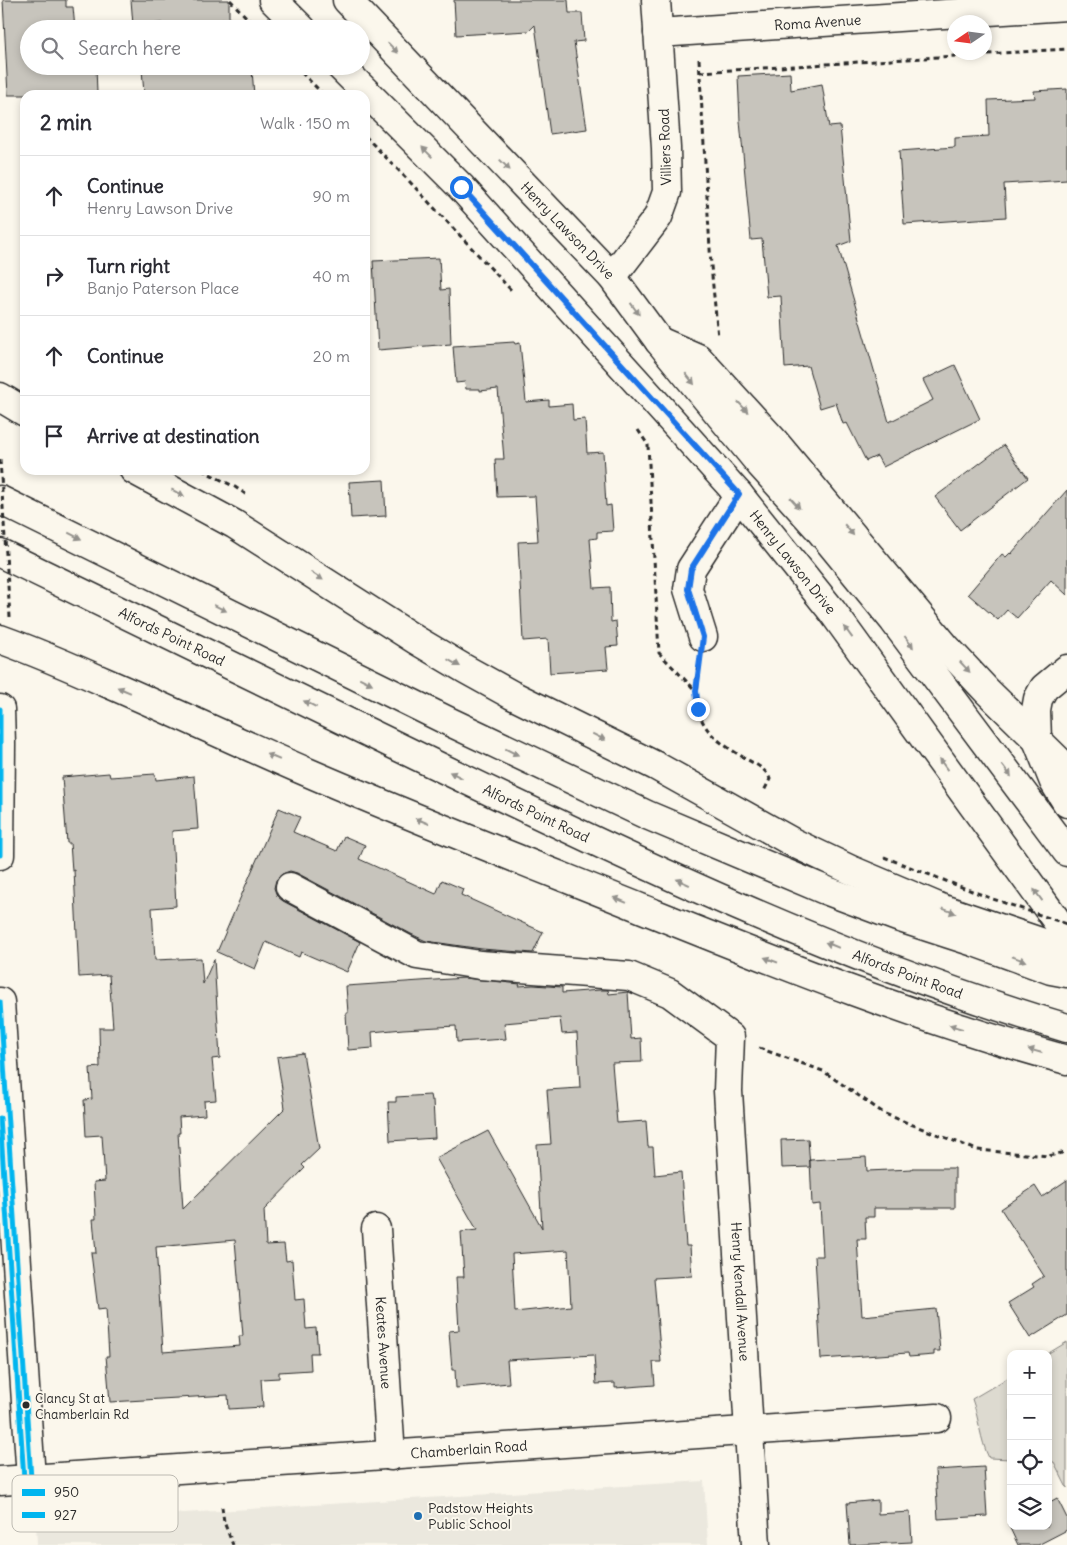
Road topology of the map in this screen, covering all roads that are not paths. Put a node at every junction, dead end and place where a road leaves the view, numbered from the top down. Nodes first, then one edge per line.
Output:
1 (273, 0) edge
2 (347, 0) edge
3 (656, 0) edge
4 (1067, 6) edge
5 (293, 20) edge
6 (366, 20) edge
7 (370, 24) edge
8 (658, 33) junction
9 (349, 75) edge
10 (364, 90) edge
11 (370, 96) edge
12 (612, 277) junction
13 (659, 341) junction
14 (0, 397) edge
15 (20, 409) edge
16 (143, 475) edge
17 (739, 494) junction
18 (0, 500) edge
19 (10, 558) edge
20 (5, 628) edge
21 (703, 637) road end
22 (1067, 669) edge
23 (0, 709) edge
24 (1037, 740) junction
25 (1067, 769) edge
26 (1067, 803) edge
27 (1067, 852) edge
28 (0, 855) edge
29 (290, 887) dead end
30 (901, 905) junction
31 (1067, 935) edge
32 (1067, 952) edge
33 (1067, 973) edge
34 (0, 1002) edge
35 (1067, 1028) edge
36 (1067, 1060) edge
37 (376, 1229) dead end
38 (937, 1418) dead end
39 (749, 1431) junction
40 (391, 1456) junction
41 (31, 1475) edge
42 (94, 1475) edge
43 (756, 1545) edge

1 - 5 main road
2 -> 6 main road, Henry Lawson Drive
3 - 8 main road, Villiers Road
4 - 8 main road, Roma Avenue
7 -> 12 main road, Henry Lawson Drive
8 - 12 main road, Villiers Road
10 -> 9 main road, Henry Lawson Drive
17 -> 11 main road, Henry Lawson Drive
12 -> 13 main road, Henry Lawson Drive
13 -> 24 main road
13 -> 27 main road, Henry Lawson Drive
14 - 15 main road
16 -> 30 main road
17 - 21 main road
31 -> 17 main road, Henry Lawson Drive
18 -> 30 main road
35 -> 19 main road, Alfords Point Road
36 -> 20 main road
22 - 24 main road
23 - 28 main road
24 - 25 main road
24 - 26 main road
29 - 39 main road, Henry Kendall Avenue
30 -> 32 main road
30 -> 33 main road
34 - 41 main road
37 - 40 main road, Keates Avenue
38 - 39 main road, Chamberlain Road
39 - 40 main road, Chamberlain Road
39 - 43 main road, Henry Kendall Avenue
40 - 42 main road, Chamberlain Road

